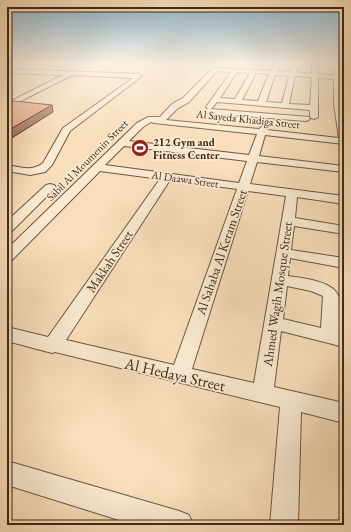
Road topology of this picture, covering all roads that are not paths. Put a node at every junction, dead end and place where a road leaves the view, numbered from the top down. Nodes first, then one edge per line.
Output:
1 (36, 89) edge
2 (122, 89) edge
3 (197, 89) edge
4 (222, 89) edge
5 (245, 89) edge
6 (266, 89) edge
7 (289, 89) edge
8 (314, 89) edge
9 (337, 89) edge
10 (238, 102) junction
11 (181, 103) junction
12 (260, 104) junction
13 (338, 104) edge
14 (210, 105) junction
15 (314, 105) junction
16 (7, 106) edge
17 (285, 106) junction
18 (162, 119) junction
19 (306, 119) junction
20 (149, 120) junction
21 (204, 123) junction
22 (262, 131) junction
23 (310, 134) junction
24 (344, 138) edge
25 (122, 143) junction
26 (253, 158) junction
27 (97, 167) junction
28 (7, 168) edge
29 (344, 169) edge
30 (167, 176) junction
31 (50, 187) dead end
32 (243, 187) junction
33 (292, 194) junction
34 (344, 200) edge
35 (288, 221) junction
36 (7, 228) edge
37 (344, 230) edge
38 (283, 253) junction
39 (7, 257) edge
40 (344, 263) edge
41 (279, 280) junction
42 (274, 323) junction
43 (7, 334) edge
44 (337, 338) edge
45 (52, 346) junction
46 (180, 375) junction
47 (263, 394) junction
48 (290, 400) junction
49 (344, 413) edge
50 (7, 473) edge
51 (179, 525) edge
52 (284, 525) edge

1 - 16 street
2 - 28 street
3 - 11 street
4 - 14 street
5 - 10 street
6 - 12 street
7 - 17 street
8 - 15 street
9 - 13 street
10 - 12 street
10 - 14 street
11 - 14 street
11 - 18 street
12 - 17 street
13 - 24 street
14 - 19 street
14 - 21 street
15 - 17 street
15 - 19 street
15 - 23 street
18 - 20 street
18 - 21 street, Al Sayeda Khadiga Street
19 - 23 street
20 - 22 street, Al Sayeda Khadiga Street
20 - 25 street, Sabil Al Moumenin Street
21 - 22 street, Al Sayeda Khadiga Street
22 - 23 street, Al Sayeda Khadiga Street
22 - 24 street, Al Sayeda Khadiga Street
22 - 26 street, Al Sahaba Al Keram Street
23 - 24 street, Al Sayeda Khadiga Street
25 - 26 street
25 - 27 street, Sabil Al Moumenin Street
26 - 29 street
26 - 32 street, Al Sahaba Al Keram Street
27 - 30 street, Al Daawa Street
27 - 39 street, Sabil Al Moumenin Street
30 - 32 street, Al Daawa Street
30 - 45 street, Makkah Street
31 - 36 street
32 - 33 street, Al Daawa Street
32 - 46 street, Al Sahaba Al Keram Street
33 - 34 street, Al Daawa Street
33 - 35 street, Ahmed Wagih Mosque Street
35 - 37 street
35 - 38 street, Ahmed Wagih Mosque Street
38 - 40 street
38 - 41 street, Ahmed Wagih Mosque Street
41 - 42 street, Ahmed Wagih Mosque Street
41 - 44 street
42 - 44 street
42 - 47 street, Ahmed Wagih Mosque Street
43 - 45 street, Al Hedaya Street
45 - 46 street, Al Hedaya Street
46 - 47 street, Al Hedaya Street
47 - 48 street, Al Hedaya Street
48 - 49 street, Al Hedaya Street
48 - 52 street
50 - 51 street

